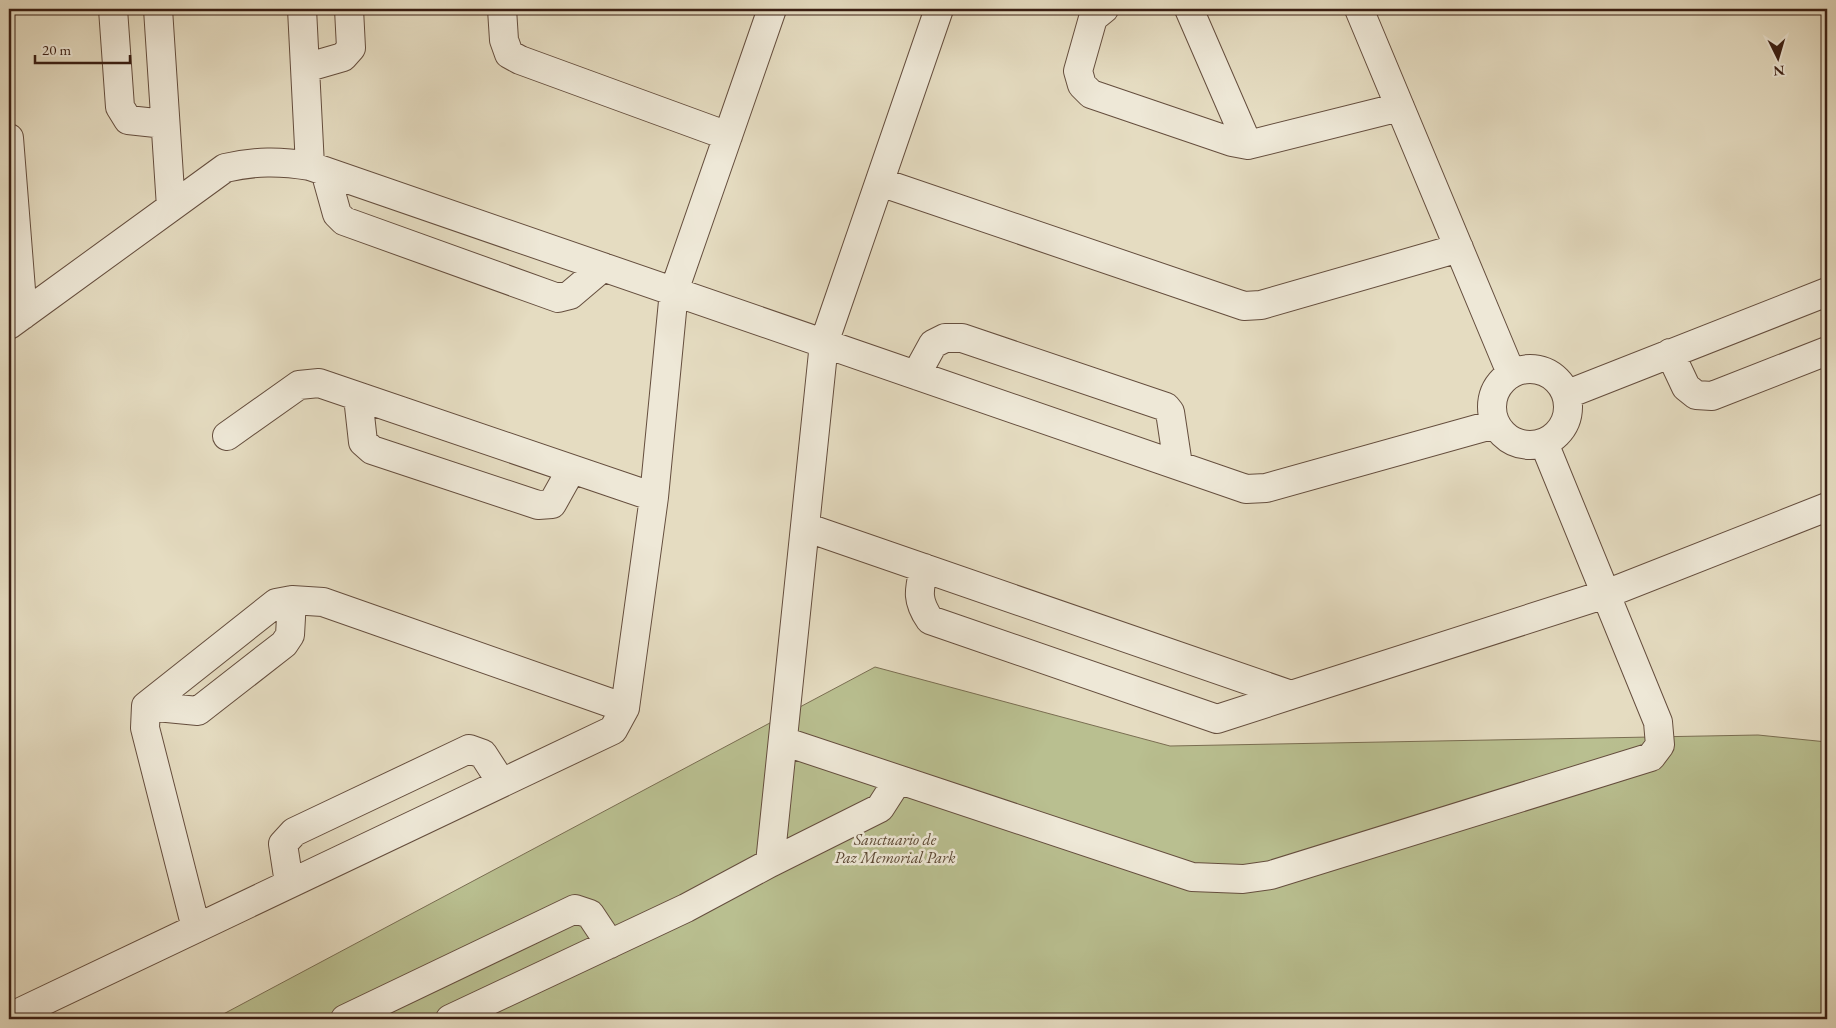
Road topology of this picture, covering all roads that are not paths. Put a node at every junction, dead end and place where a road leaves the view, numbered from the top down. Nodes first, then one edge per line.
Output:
1 (113, 9) edge
2 (158, 9) edge
3 (302, 9) edge
4 (350, 9) edge
5 (502, 9) edge
6 (772, 9) edge
7 (940, 9) edge
8 (1104, 9) edge
9 (1189, 9) edge
10 (1360, 9) edge
11 (305, 68) junction
12 (1400, 107) junction
13 (166, 124) junction
14 (728, 136) junction
15 (9, 138) edge
16 (1248, 144) junction
17 (318, 169) junction
18 (10, 176) edge
19 (880, 182) junction
20 (171, 207) junction
21 (1459, 248) junction
22 (603, 267) junction
23 (674, 292) junction
24 (1827, 292) edge
25 (16, 320) edge
26 (824, 343) junction
27 (1827, 351) edge
28 (1670, 353) junction
29 (1511, 372) junction
30 (916, 375) junction
31 (1568, 394) junction
32 (358, 397) junction
33 (1495, 424) junction
34 (227, 436) dead end
35 (1544, 443) junction
36 (1178, 465) junction
37 (571, 470) junction
38 (654, 497) junction
39 (1827, 507) edge
40 (805, 527) junction
41 (924, 568) junction
42 (1606, 594) junction
43 (292, 600) junction
44 (1291, 695) junction
45 (146, 706) junction
46 (624, 708) junction
47 (783, 740) junction
48 (898, 780) junction
49 (501, 782) junction
50 (770, 863) junction
51 (290, 883) junction
52 (196, 928) junction
53 (610, 944) junction
54 (10, 1016) edge
55 (345, 1019) edge
56 (450, 1019) edge

1 - 13 street
2 - 13 street
3 - 11 street
4 - 11 street
5 - 14 street
6 - 14 street
7 - 19 street
8 - 16 street
9 - 16 street
10 - 12 street
11 - 17 street
12 - 16 street
12 - 21 street
13 - 20 street
14 - 23 street
15 - 18 street
17 - 20 street
17 - 22 street
17 - 22 street
18 - 25 street
19 - 21 street
19 - 26 street
20 - 25 street
21 - 29 street
22 - 23 street
23 - 26 street
23 - 38 street
24 - 28 street
26 - 30 street
26 - 40 street
27 - 28 street
28 - 31 street
29 - 31 street
29 - 33 street
30 - 36 street
30 - 36 street
31 - 35 street
32 - 34 street
32 - 37 street
32 - 37 street
33 - 35 street
33 - 36 street
35 - 42 street
37 - 38 street
38 - 46 street
39 - 42 street
40 - 41 street
40 - 47 street
41 - 44 street
41 - 44 street
42 - 44 street
42 - 48 street
43 - 45 street
43 - 45 street
43 - 46 street
45 - 52 street
46 - 49 street
47 - 48 street
47 - 50 street
48 - 50 street
49 - 51 street
49 - 51 street
50 - 53 street
51 - 52 street
52 - 54 street
53 - 55 street
53 - 56 street

